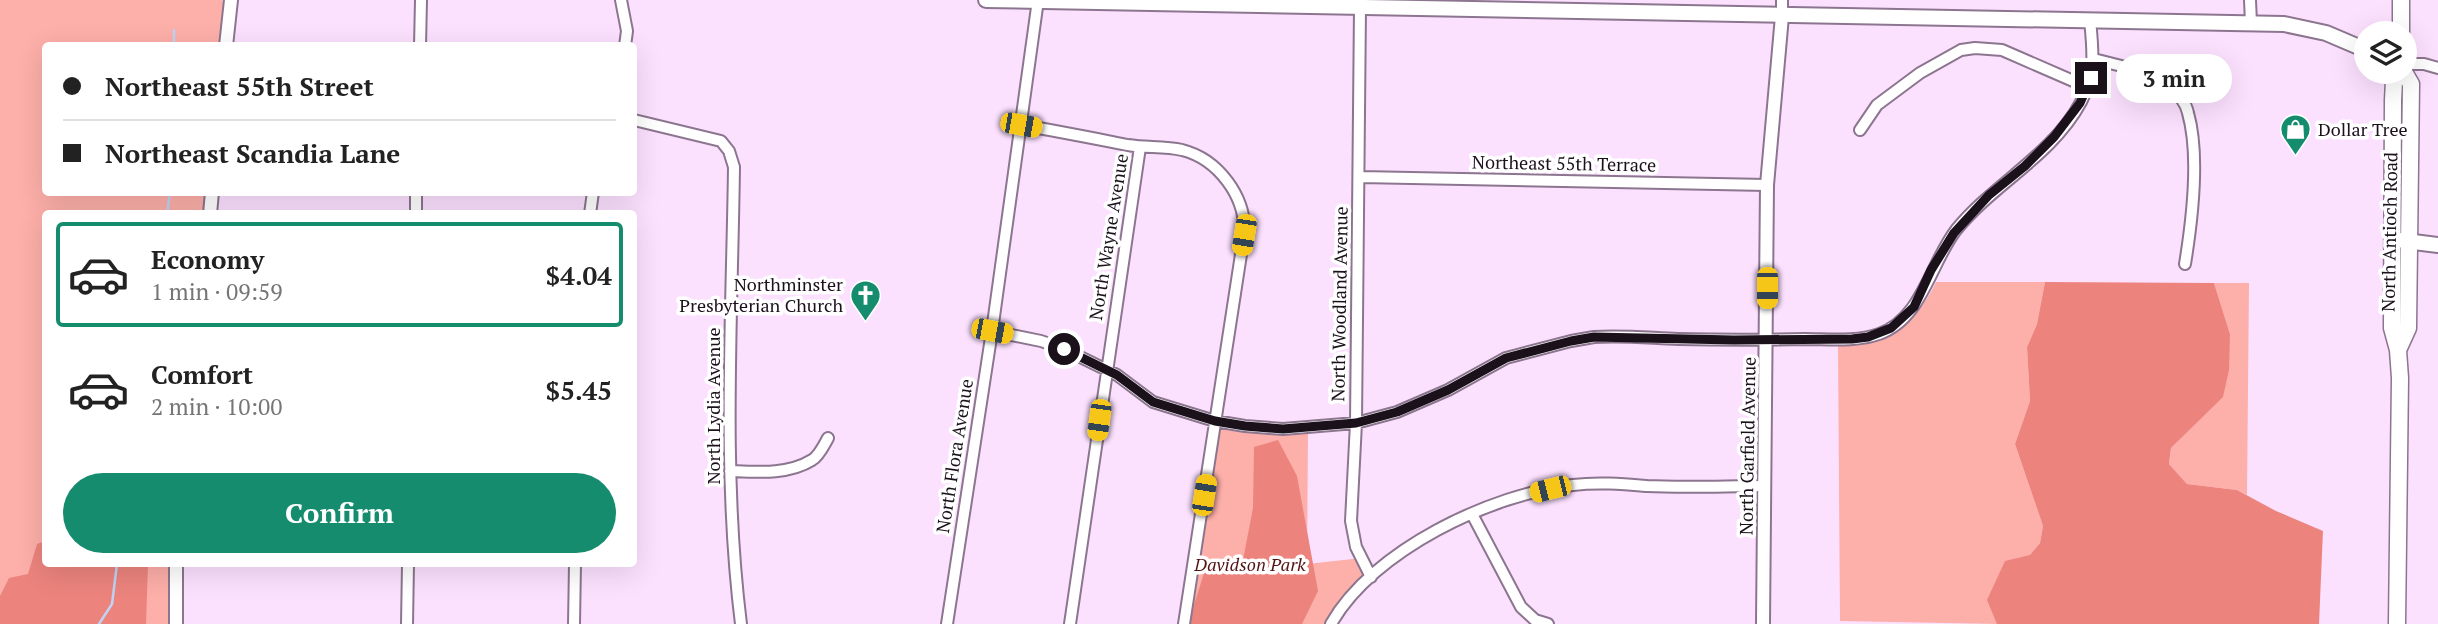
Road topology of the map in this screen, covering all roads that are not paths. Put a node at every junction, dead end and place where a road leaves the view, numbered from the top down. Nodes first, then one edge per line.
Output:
1 (231, 0) edge
2 (421, 0) edge
3 (621, 0) edge
4 (986, 0) edge
5 (1782, 0) edge
6 (2250, 0) edge
7 (2401, 0) edge
8 (1038, 1) edge
9 (1169, 2) edge
10 (1640, 7) edge
11 (1360, 8) junction
12 (1782, 16) junction
13 (2090, 20) junction
14 (2401, 21) edge
15 (2251, 23) junction
16 (226, 42) edge
17 (420, 42) edge
18 (626, 42) edge
19 (2354, 45) edge
20 (2094, 59) junction
21 (2417, 64) edge
22 (2438, 68) edge
23 (2388, 84) edge
24 (2394, 84) edge
25 (2411, 84) edge
26 (2087, 86) junction
27 (2393, 100) junction
28 (637, 121) edge
29 (1021, 125) junction
30 (1860, 130) dead end
31 (1140, 147) junction
32 (1360, 177) junction
33 (1768, 185) junction
34 (2391, 240) junction
35 (2410, 241) junction
36 (2438, 245) edge
37 (2185, 264) dead end
38 (992, 331) junction
39 (1766, 340) junction
40 (2398, 350) junction
41 (1106, 369) junction
42 (1215, 421) junction
43 (1356, 423) junction
44 (828, 438) dead end
45 (730, 471) junction
46 (1765, 486) junction
47 (1472, 514) junction
48 (176, 567) edge
49 (408, 567) edge
50 (575, 567) edge
51 (1371, 577) junction
52 (1527, 620) edge
53 (176, 624) edge
54 (407, 624) edge
55 (574, 624) edge
56 (741, 624) edge
57 (947, 624) edge
58 (1070, 624) edge
59 (1184, 624) edge
60 (1331, 624) edge
61 (1548, 624) edge
62 (1763, 624) edge
63 (2397, 624) edge

1 - 16 street
2 - 17 street
3 - 18 street
4 - 8 main road
5 - 12 street
6 - 15 street
7 - 14 main road
8 - 9 main road
8 - 29 street, North Flora Avenue
9 - 11 main road
10 - 11 main road
10 - 12 main road
11 - 32 street, North Woodland Avenue
12 - 13 main road
12 - 33 street, North Garfield Avenue
13 - 15 main road
13 - 20 street
15 - 19 main road
20 - 26 street
20 - 37 street
21 - 22 street
23 - 27 main road
24 - 27 main road, North Antioch Road
25 - 35 main road, North Antioch Road
26 - 30 street
26 - 39 street
27 - 34 main road, North Antioch Road
28 - 45 street, North Lydia Avenue
29 - 31 street
29 - 38 street, North Flora Avenue
31 - 41 street, North Wayne Avenue
31 - 42 street
32 - 33 street, Northeast 55th Terrace
32 - 43 street, North Woodland Avenue
33 - 39 street, North Garfield Avenue
34 - 35 main road
34 - 40 main road, North Antioch Road
35 - 36 main road
35 - 40 main road, North Antioch Road
38 - 41 street
38 - 57 street, North Flora Avenue
39 - 43 street
39 - 46 street, North Garfield Avenue
40 - 63 main road, North Antioch Road
41 - 42 street
41 - 58 street, North Wayne Avenue
42 - 43 street
42 - 59 street
43 - 51 street, North Woodland Avenue
44 - 45 street
45 - 56 street, North Lydia Avenue
46 - 47 street
46 - 62 street, North Garfield Avenue
47 - 51 street
47 - 52 street
48 - 53 street
49 - 54 street
50 - 55 street
51 - 60 street
52 - 61 street

